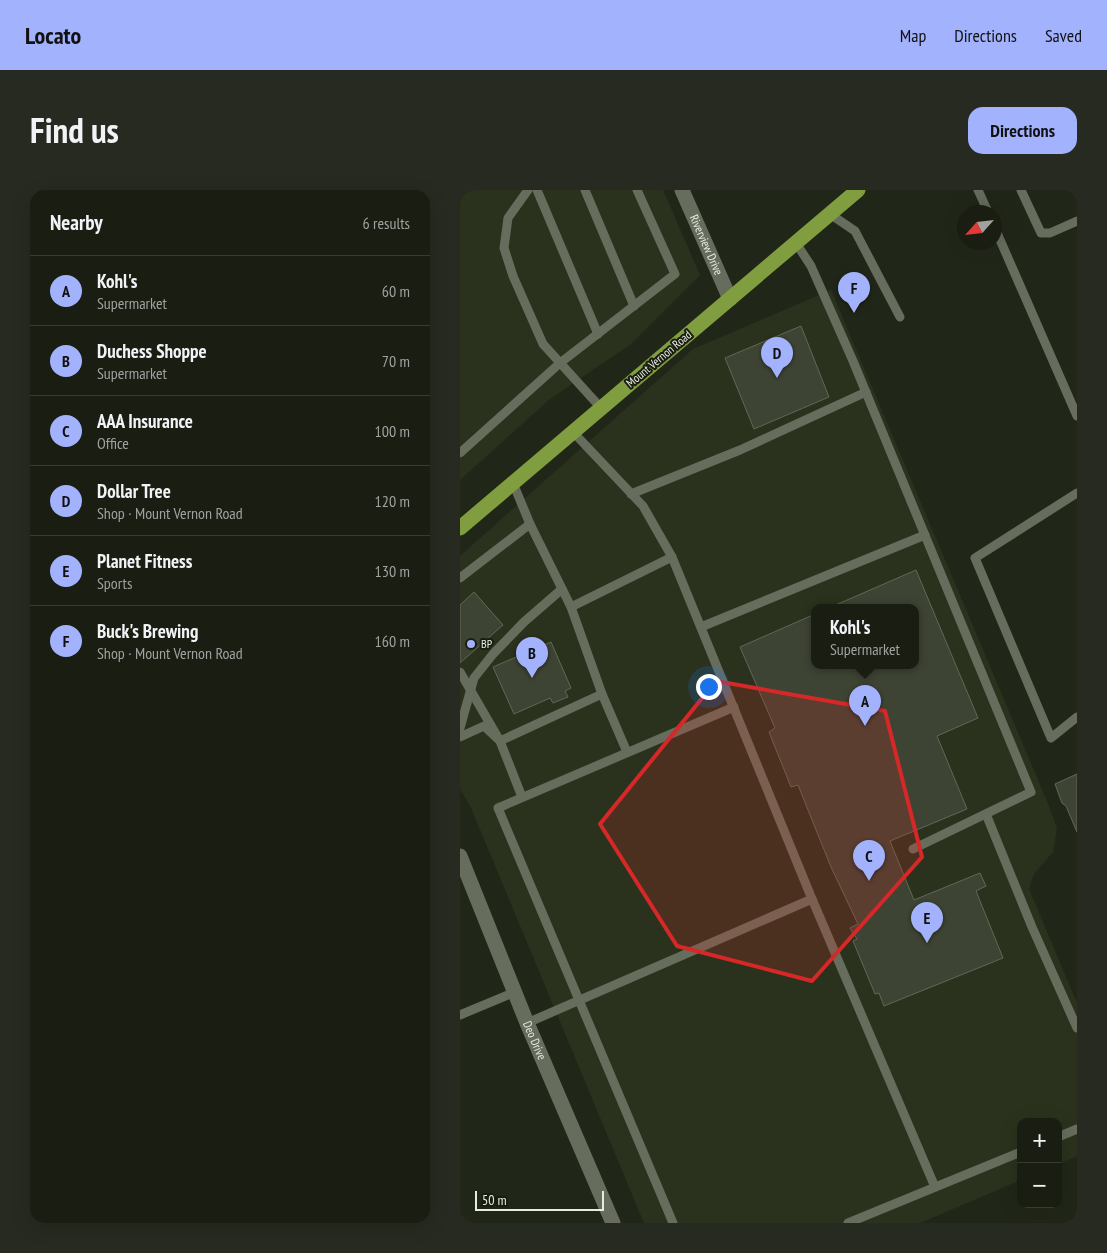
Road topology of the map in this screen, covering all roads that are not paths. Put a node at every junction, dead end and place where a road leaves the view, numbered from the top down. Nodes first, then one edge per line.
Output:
1 (528, 190) edge
2 (537, 190) edge
3 (585, 190) edge
4 (637, 190) edge
5 (682, 190) edge
6 (858, 190) edge
7 (978, 190) edge
8 (1021, 190) edge
9 (985, 205) edge
10 (830, 214) junction
11 (1077, 221) edge
12 (796, 243) junction
13 (1002, 244) edge
14 (730, 299) junction
15 (634, 306) junction
16 (900, 318) dead end
17 (598, 334) junction
18 (560, 363) junction
19 (866, 392) junction
20 (601, 408) junction
21 (1077, 416) edge
22 (573, 432) junction
23 (460, 452) edge
24 (513, 483) junction
25 (631, 494) junction
26 (1077, 494) edge
27 (462, 522) edge
28 (530, 524) junction
29 (925, 535) junction
30 (672, 557) junction
31 (460, 578) edge
32 (562, 589) junction
33 (571, 607) junction
34 (701, 627) junction
35 (460, 672) edge
36 (470, 689) junction
37 (602, 694) junction
38 (734, 707) junction
39 (1077, 717) edge
40 (460, 728) edge
41 (460, 737) edge
42 (500, 741) junction
43 (627, 752) junction
44 (522, 797) junction
45 (986, 814) junction
46 (914, 850) dead end
47 (460, 856) edge
48 (812, 899) junction
49 (514, 992) junction
50 (578, 1001) junction
51 (460, 1015) edge
52 (527, 1023) junction
53 (1077, 1028) edge
54 (1077, 1129) edge
55 (1062, 1135) edge
56 (1017, 1154) edge
57 (935, 1187) junction
58 (613, 1223) edge
59 (673, 1223) edge
60 (848, 1223) edge

1 - 18 lane
2 - 17 lane
3 - 15 lane
4 - 15 lane
5 - 14 street, Riverview Drive
6 - 10 highway, Mount Vernon Road
7 - 9 lane
8 - 11 lane
10 - 12 highway, Mount Vernon Road
10 - 16 lane
12 - 14 highway, Mount Vernon Road
12 - 19 lane
13 - 21 lane
14 - 20 highway, Mount Vernon Road
15 - 17 lane
17 - 18 lane
18 - 20 lane
18 - 23 lane
19 - 25 lane
19 - 29 lane
20 - 22 highway, Mount Vernon Road
22 - 24 highway, Mount Vernon Road
22 - 25 lane
24 - 27 highway, Mount Vernon Road
24 - 28 lane
25 - 30 lane
26 - 39 lane
28 - 31 lane
28 - 32 lane
29 - 34 lane
29 - 45 lane
30 - 33 lane
30 - 34 lane
32 - 33 lane
32 - 36 lane
33 - 37 lane
34 - 38 lane
35 - 36 lane
36 - 40 lane
36 - 42 lane
37 - 42 lane
37 - 43 lane
38 - 43 lane
38 - 48 lane
41 - 42 lane
42 - 44 lane
43 - 44 lane
44 - 50 lane
45 - 46 lane
45 - 53 lane
47 - 49 street, Deo Drive
48 - 50 lane
48 - 57 lane
49 - 51 lane
49 - 52 street, Deo Drive
50 - 52 lane
50 - 59 lane
52 - 58 street, Deo Drive
54 - 55 lane
56 - 57 lane
57 - 60 lane

